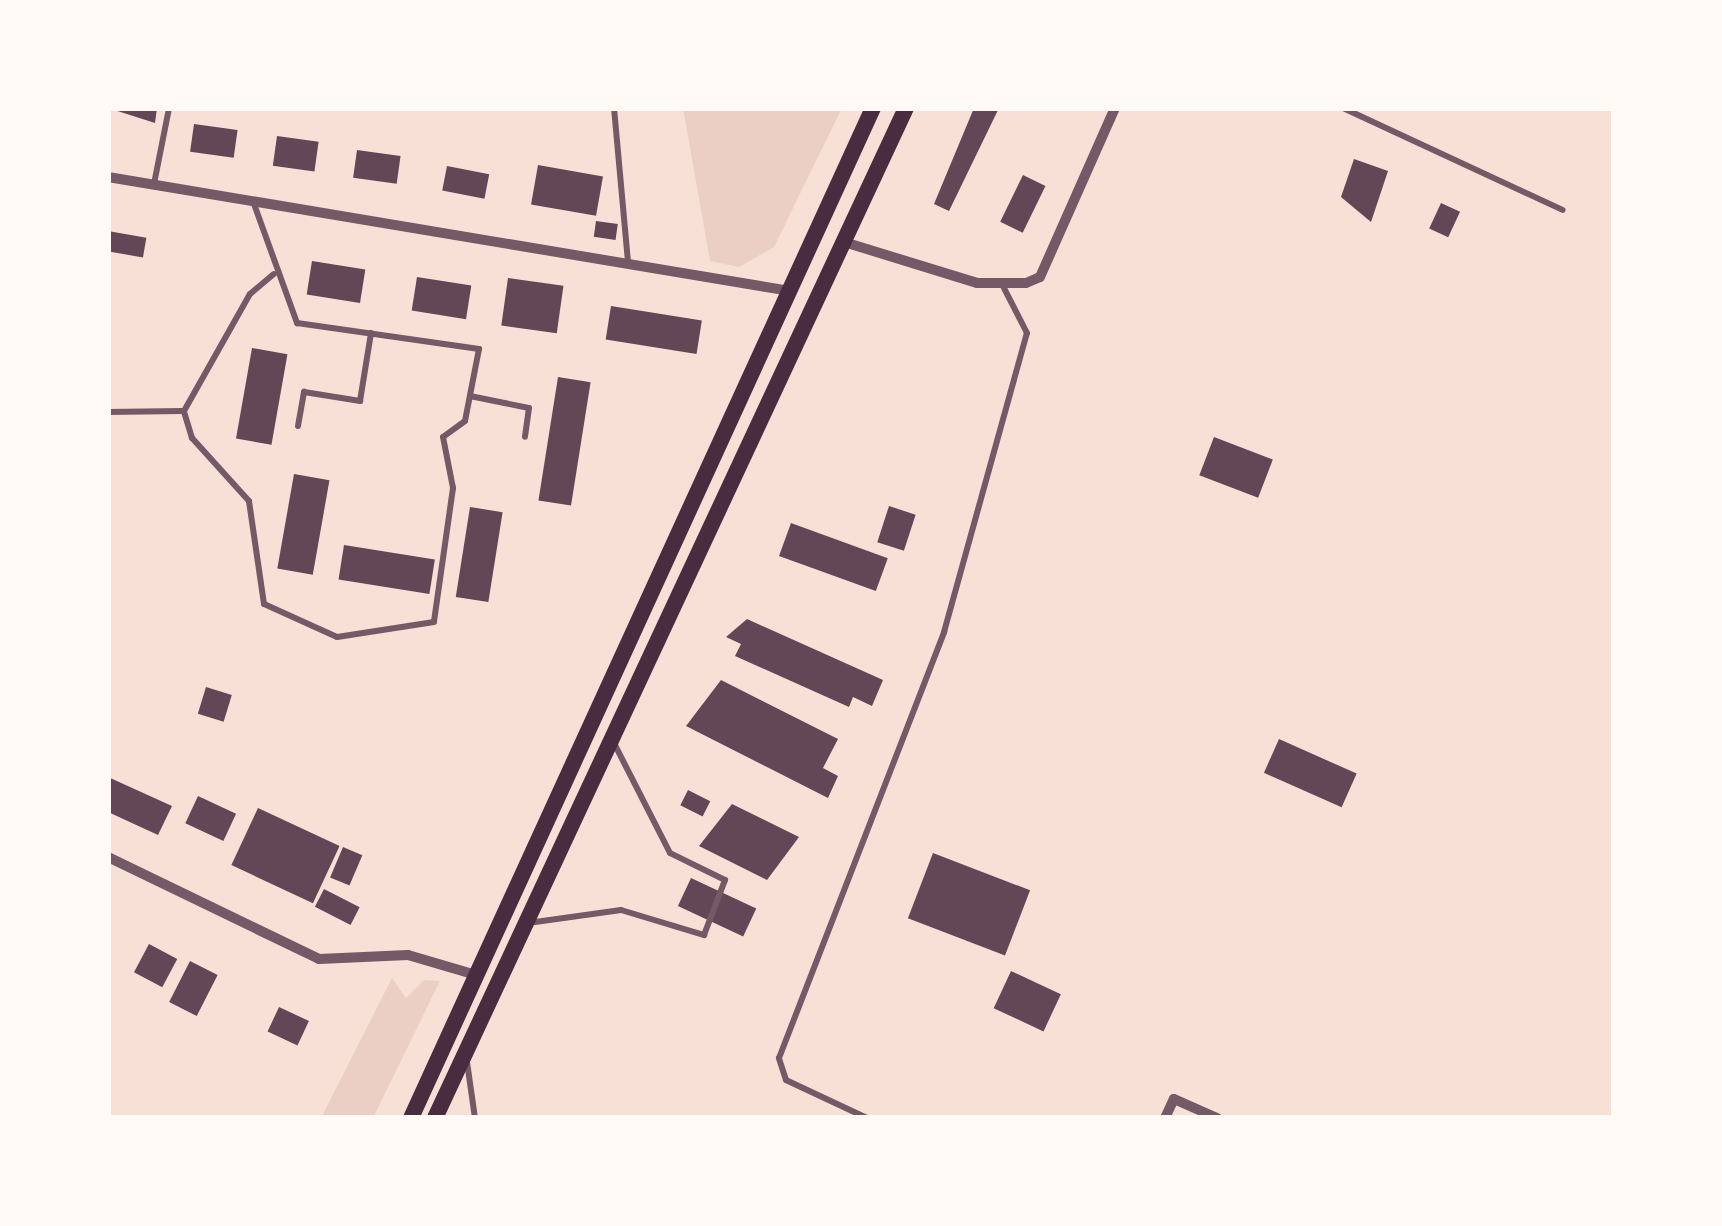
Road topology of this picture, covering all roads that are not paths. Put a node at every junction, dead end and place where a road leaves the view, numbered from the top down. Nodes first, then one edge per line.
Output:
1 (170, 108) edge
2 (614, 108) edge
3 (873, 108) edge
4 (906, 108) edge
5 (1115, 108) edge
6 (1343, 108) edge
7 (108, 177) edge
8 (154, 184) junction
9 (254, 201) junction
10 (1563, 210) dead end
11 (844, 242) junction
12 (628, 263) junction
13 (274, 274) junction
14 (1004, 288) junction
15 (784, 290) junction
16 (370, 333) junction
17 (470, 396) junction
18 (184, 411) junction
19 (108, 412) edge
20 (298, 426) dead end
21 (525, 437) dead end
22 (611, 738) junction
23 (108, 857) edge
24 (525, 924) junction
25 (476, 974) junction
26 (466, 1052) junction
27 (411, 1118) edge
28 (435, 1118) edge
29 (475, 1118) edge
30 (867, 1118) edge
31 (1165, 1118) edge
32 (1217, 1118) edge

1 - 8 lane
2 - 12 lane
3 - 15 main road
4 - 11 main road
5 - 14 street
6 - 10 lane
7 - 8 street
8 - 9 street
9 - 12 street
9 - 13 lane
11 - 14 street
11 - 22 main road
12 - 15 street
13 - 16 lane
13 - 18 lane
14 - 30 lane
15 - 25 main road
16 - 17 lane
16 - 20 lane
17 - 18 lane
17 - 21 lane
18 - 19 lane
22 - 24 main road
22 - 24 lane
23 - 25 street
24 - 26 main road
25 - 27 main road
26 - 28 main road
26 - 29 lane
31 - 32 street

